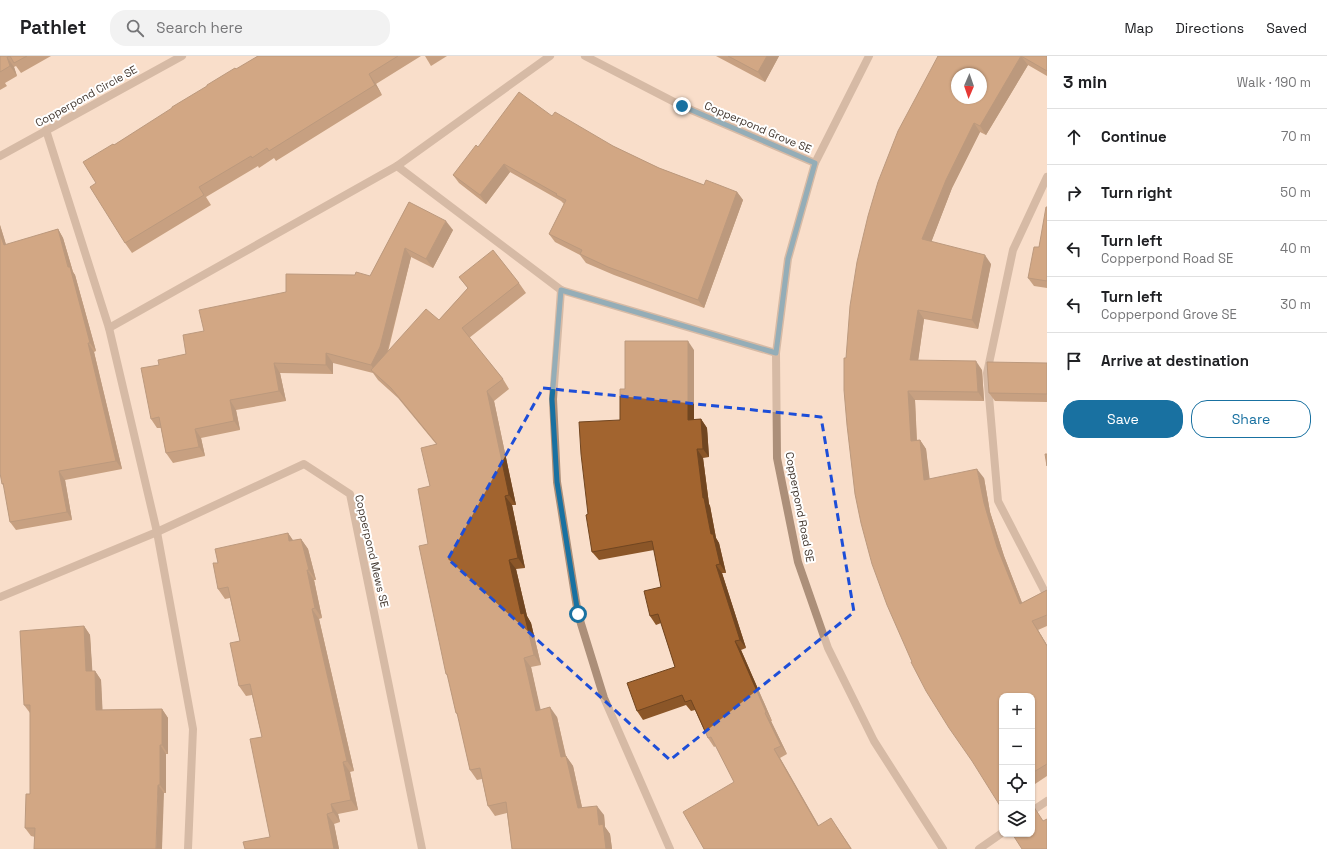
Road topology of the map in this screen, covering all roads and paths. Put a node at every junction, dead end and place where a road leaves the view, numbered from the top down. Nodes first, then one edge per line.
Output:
1 (182, 56) edge
2 (550, 56) edge
3 (585, 56) edge
4 (869, 56) edge
5 (46, 130) junction
6 (0, 156) edge
7 (815, 163) junction
8 (397, 166) junction
9 (1047, 177) edge
10 (561, 290) junction
11 (109, 328) junction
12 (776, 353) junction
13 (157, 532) junction
14 (1047, 596) edge
15 (0, 597) edge
16 (1047, 801) edge
17 (1035, 809) edge
18 (999, 835) edge
19 (188, 849) edge
20 (422, 849) edge
21 (670, 849) edge
22 (943, 849) edge
23 (979, 849) edge

1 - 5 street, Copperpond Circle SE
2 - 8 street
3 - 7 street, Copperpond Grove SE
4 - 7 street, Copperpond Road SE
5 - 6 street, Copperpond Circle SE
5 - 11 street
7 - 12 street, Copperpond Road SE
8 - 10 street
8 - 11 street
9 - 14 street
10 - 12 street
10 - 21 street
11 - 13 street
12 - 22 street, Copperpond Road SE
13 - 15 street, Copperpond Mews SE
13 - 19 street
13 - 20 street, Copperpond Mews SE
16 - 17 street
18 - 23 street

